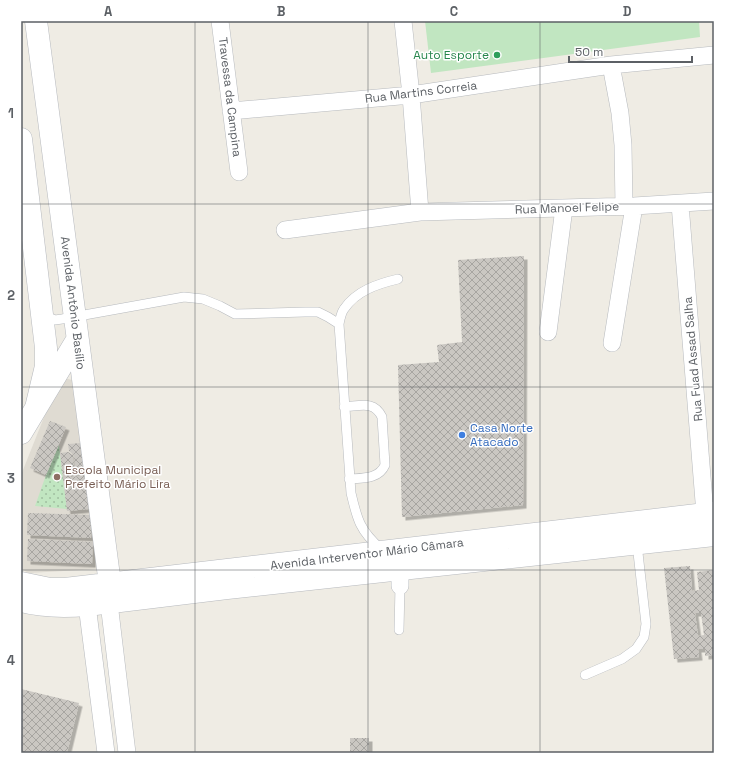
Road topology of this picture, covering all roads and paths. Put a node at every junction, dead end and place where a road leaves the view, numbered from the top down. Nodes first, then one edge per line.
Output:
1 (36, 21) edge
2 (220, 21) edge
3 (403, 21) edge
4 (714, 54) edge
5 (611, 65) junction
6 (411, 95) junction
7 (231, 111) junction
8 (21, 139) edge
9 (239, 172) dead end
10 (714, 201) edge
11 (680, 204) junction
12 (629, 206) junction
13 (564, 208) junction
14 (420, 212) junction
15 (285, 230) dead end
16 (398, 279) dead end
17 (43, 314) junction
18 (74, 316) junction
19 (338, 324) junction
20 (548, 332) dead end
21 (78, 340) junction
22 (612, 343) dead end
23 (344, 407) junction
24 (36, 408) junction
25 (21, 433) edge
26 (349, 479) junction
27 (710, 514) edge
28 (714, 535) edge
29 (637, 544) junction
30 (398, 566) junction
31 (21, 583) edge
32 (109, 594) junction
33 (21, 601) edge
34 (87, 606) junction
35 (399, 630) dead end
36 (585, 675) dead end
37 (106, 753) edge
38 (127, 753) edge

1 - 18 main road, Avenida Antônio Basílio
2 - 7 street, Travessa da Campina
3 - 6 street
4 - 5 street, Rua Martins Correia
5 - 6 street, Rua Martins Correia
5 - 12 street
6 - 7 street, Rua Martins Correia
6 - 14 street
7 - 9 street, Travessa da Campina
8 - 17 main road
10 - 11 street, Rua Manoel Felipe
11 - 12 street, Rua Manoel Felipe
11 - 27 street, Rua Fuad Assad Salha
12 - 13 street, Rua Manoel Felipe
12 - 22 street
13 - 14 street, Rua Manoel Felipe
13 - 20 street
14 - 15 street, Rua Manoel Felipe
16 - 19 lane
17 - 18 lane
17 - 24 main road
18 - 19 lane
18 - 21 main road, Avenida Antônio Basílio
19 - 23 lane
21 - 24 main road
21 - 32 main road, Avenida Antônio Basílio
23 - 26 lane
23 - 26 lane
24 - 25 main road
26 - 30 lane
27 - 30 main road, Avenida Interventor Mário Câmara
28 - 29 main road, Avenida Interventor Mário Câmara
29 - 30 main road, Avenida Interventor Mário Câmara
29 - 36 lane
30 - 32 main road, Avenida Interventor Mário Câmara
30 - 35 lane
31 - 32 main road, Avenida Interventor Mário Câmara
32 - 34 main road, Avenida Interventor Mário Câmara
32 - 38 street, Avenida Antônio Basílio
33 - 34 main road, Avenida Interventor Mário Câmara
34 - 37 street

